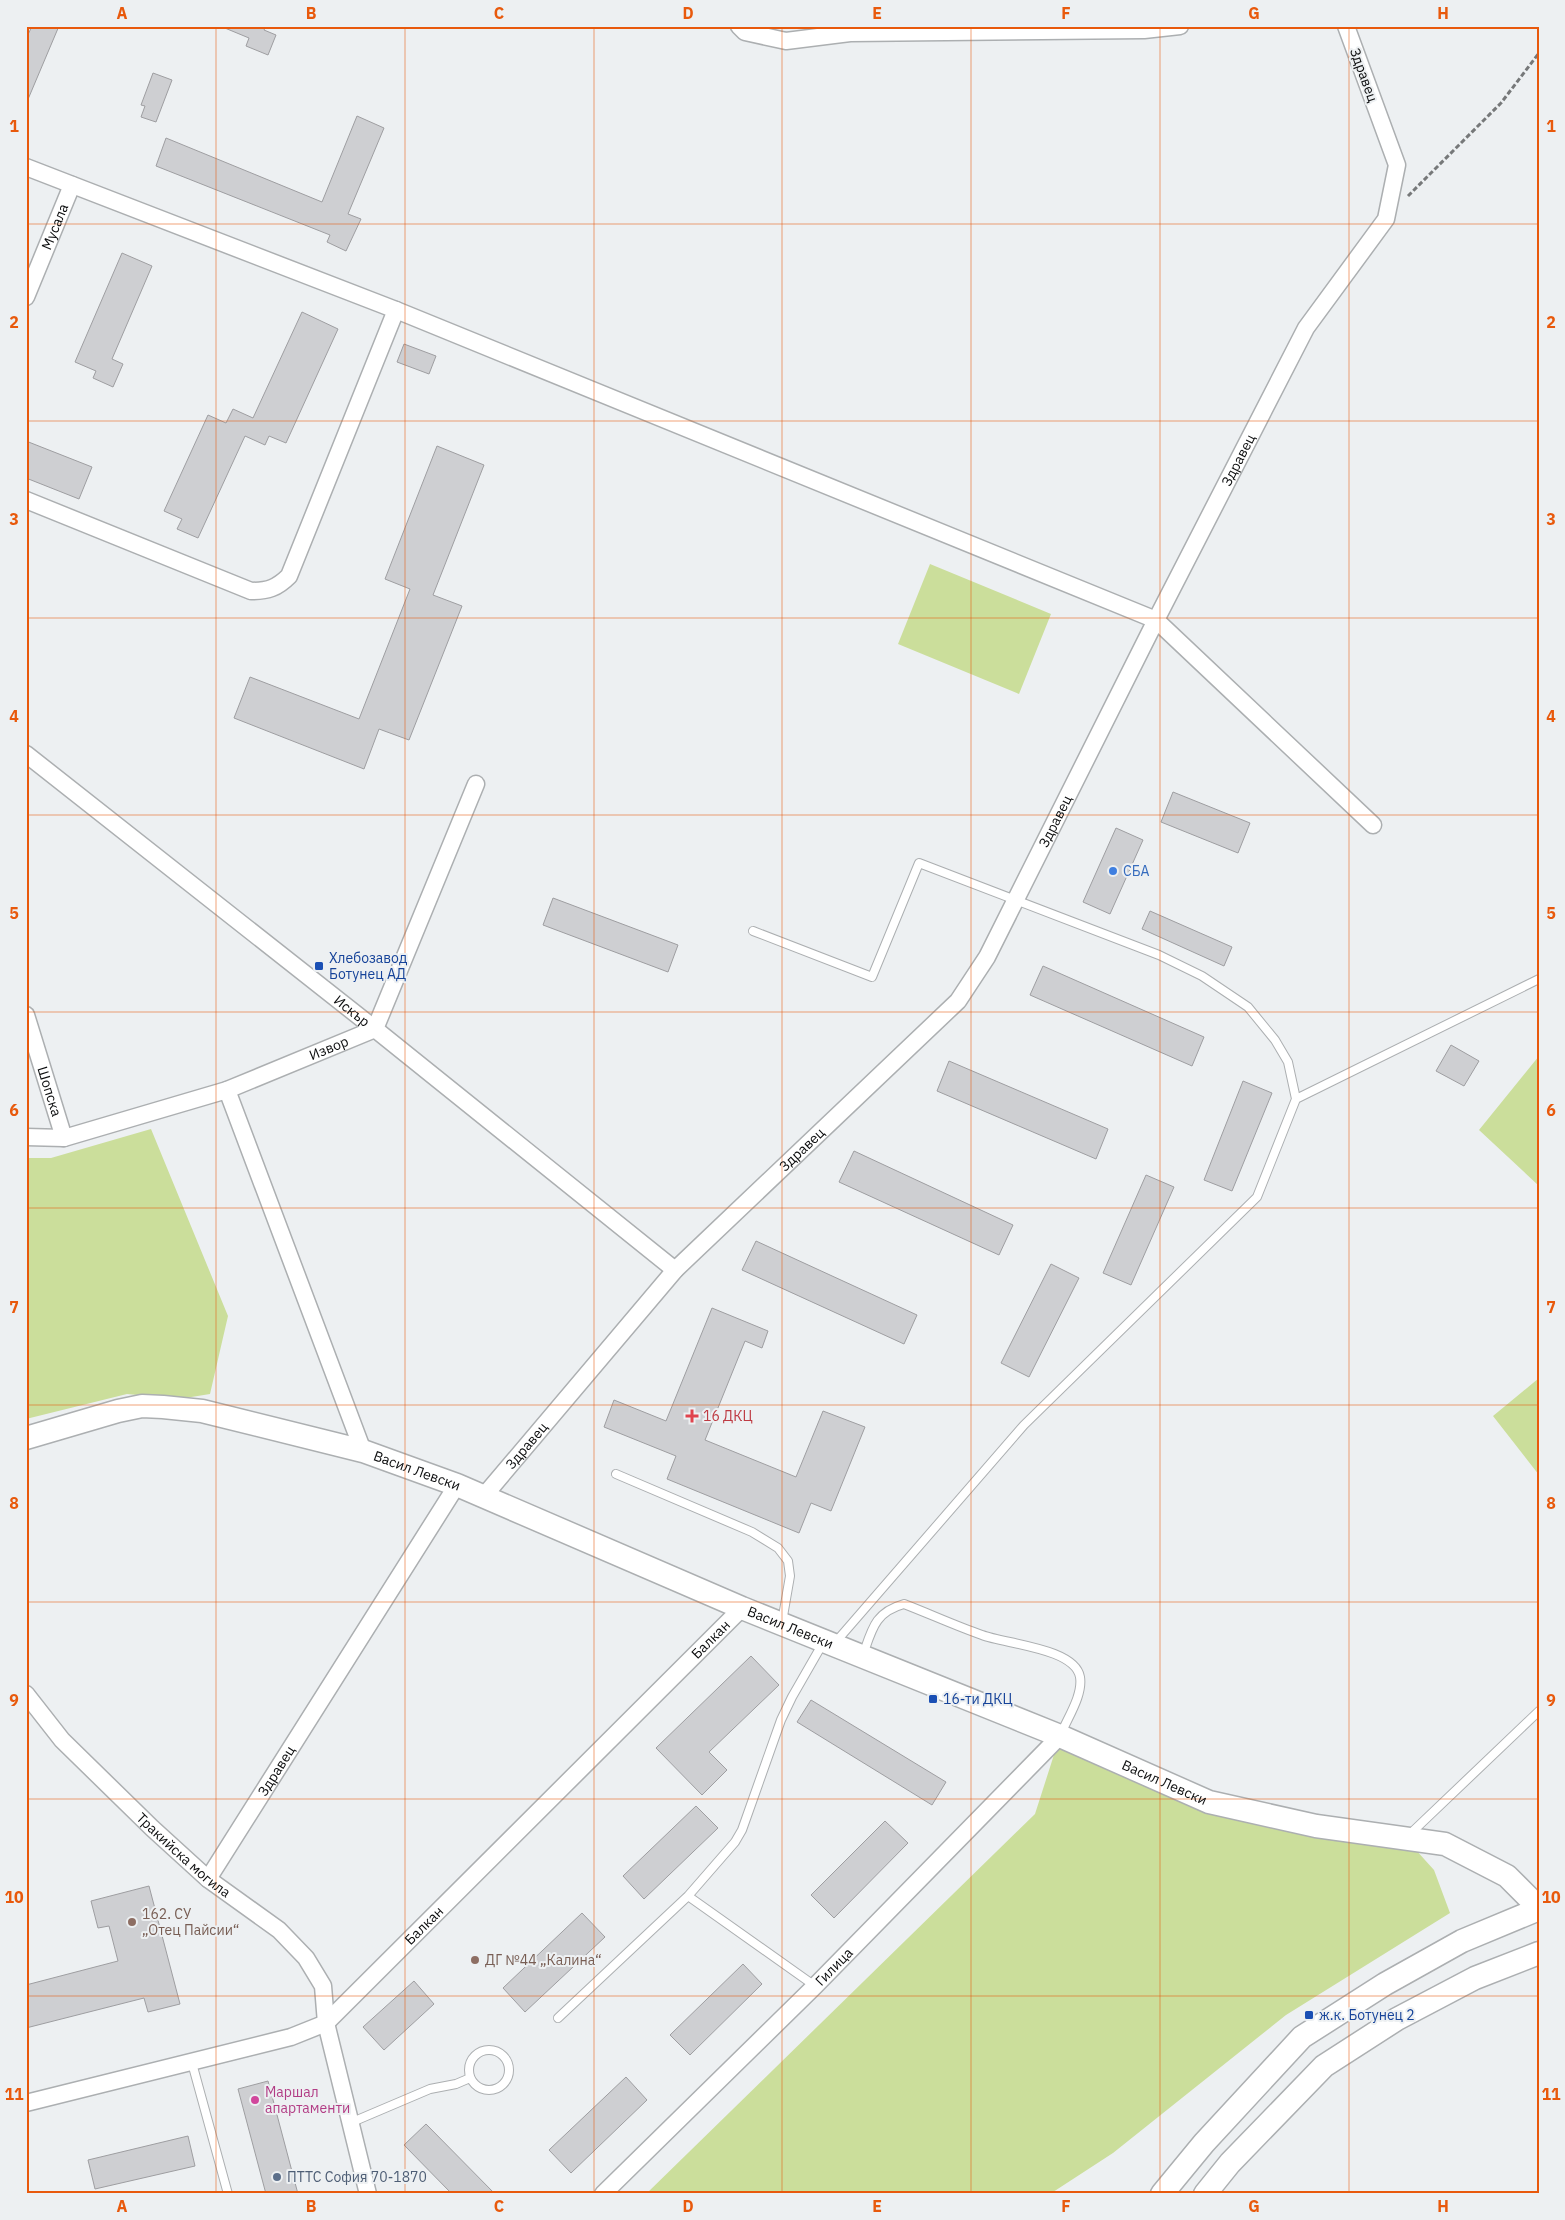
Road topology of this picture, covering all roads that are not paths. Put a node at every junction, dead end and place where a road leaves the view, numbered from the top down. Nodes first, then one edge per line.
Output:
1 (738, 26) edge
2 (1180, 26) edge
3 (1346, 26) edge
4 (26, 167) edge
5 (72, 185) junction
6 (26, 297) edge
7 (396, 310) junction
8 (26, 500) edge
9 (1156, 620) junction
10 (26, 754) edge
11 (476, 784) dead end
12 (1373, 825) dead end
13 (1017, 901) junction
14 (753, 931) dead end
15 (1539, 979) edge
16 (26, 1015) edge
17 (375, 1029) junction
18 (227, 1090) junction
19 (1296, 1099) junction
20 (26, 1137) edge
21 (64, 1138) junction
22 (675, 1270) junction
23 (26, 1438) edge
24 (363, 1451) junction
25 (616, 1474) dead end
26 (456, 1485) junction
27 (484, 1496) junction
28 (742, 1608) junction
29 (782, 1624) junction
30 (829, 1643) junction
31 (863, 1657) junction
32 (26, 1694) edge
33 (1539, 1711) edge
34 (1060, 1736) junction
35 (1406, 1838) junction
36 (208, 1879) junction
37 (688, 1896) junction
38 (1539, 1908) edge
39 (1539, 1953) edge
40 (815, 1986) junction
41 (558, 2018) dead end
42 (326, 2023) junction
43 (192, 2063) junction
44 (470, 2078) junction
45 (26, 2103) edge
46 (350, 2123) junction
47 (228, 2194) edge
48 (368, 2194) edge
49 (603, 2194) edge
50 (1162, 2194) edge
51 (1205, 2194) edge

1 - 2 street
3 - 9 street, Здравец
4 - 5 street
5 - 6 street, Мусала
5 - 7 street
7 - 8 street
7 - 9 street
9 - 12 street
9 - 13 street, Здравец
10 - 17 street, Искър
11 - 17 street
13 - 14 lane
13 - 19 lane
13 - 22 street, Здравец
15 - 19 lane
16 - 21 street, Шопска
17 - 18 street, Извор
17 - 22 street, Искър
18 - 21 street, Извор
18 - 24 street
19 - 30 lane
20 - 21 street, Извор
22 - 27 street, Здравец
23 - 24 street, Васил Левски
24 - 26 street, Васил Левски
25 - 29 lane
26 - 27 street, Васил Левски
26 - 36 street, Здравец
27 - 28 street, Васил Левски
28 - 29 street, Васил Левски
28 - 42 street, Балкан
29 - 30 street, Васил Левски
30 - 31 street, Васил Левски
30 - 37 lane
31 - 34 street, Васил Левски
31 - 34 lane
32 - 36 street, Тракийска могила
33 - 35 lane
34 - 35 street, Васил Левски
34 - 40 street, Гилица
35 - 38 street, Васил Левски
36 - 42 street, Тракийска могила
37 - 40 lane
37 - 41 lane
38 - 50 street
39 - 51 street
40 - 49 street, Гилица
42 - 43 street, Балкан
42 - 46 street, Тракийска могила
43 - 45 street, Балкан
43 - 47 lane
44 - 44 lane
44 - 46 lane
46 - 48 street, Тракийска могила

